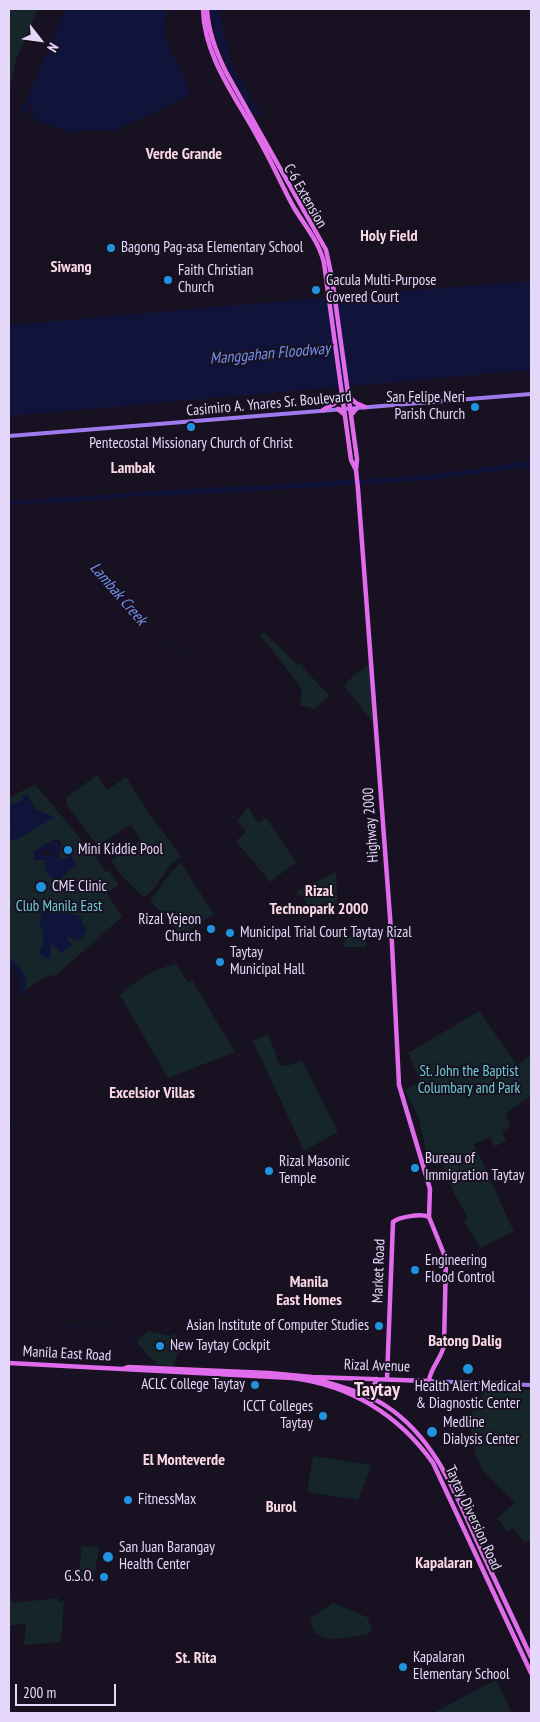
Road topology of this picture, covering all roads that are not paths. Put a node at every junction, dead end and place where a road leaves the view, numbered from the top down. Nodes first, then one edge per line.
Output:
1 (203, 9) edge
2 (207, 9) edge
3 (342, 393) junction
4 (531, 394) edge
5 (348, 396) junction
6 (365, 407) junction
7 (347, 408) junction
8 (357, 408) junction
9 (338, 409) junction
10 (323, 410) junction
11 (345, 415) junction
12 (351, 416) junction
13 (9, 436) edge
14 (356, 470) junction
15 (429, 1204) junction
16 (420, 1215) junction
17 (429, 1217) junction
18 (9, 1363) edge
19 (197, 1372) junction
20 (311, 1379) junction
21 (377, 1379) junction
22 (387, 1379) junction
23 (429, 1381) junction
24 (531, 1385) edge
25 (343, 1389) junction
26 (373, 1399) junction
27 (371, 1405) junction
28 (516, 1626) junction
29 (510, 1629) junction
30 (531, 1657) edge
31 (531, 1673) edge

1 - 3 main road, C-6 Extension
2 - 5 main road, C-6 Extension
3 - 7 main road, C-6 Extension
3 - 10 main road
4 - 6 main road, Casimiro A. Ynares Sr. Boulevard
5 - 6 main road
5 - 7 main road, C-6 Extension
6 - 8 main road, Casimiro A. Ynares Sr. Boulevard
7 - 8 main road, Casimiro A. Ynares Sr. Boulevard
7 - 9 main road, Casimiro A. Ynares Sr. Boulevard
7 - 11 main road, Highway 2000
7 - 12 main road, Highway 2000
8 - 12 main road
9 - 10 main road, Casimiro A. Ynares Sr. Boulevard
9 - 11 main road
10 - 13 main road, Casimiro A. Ynares Sr. Boulevard
11 - 14 main road, Highway 2000
12 - 14 main road, Highway 2000
14 - 15 main road, Highway 2000
15 - 16 main road
15 - 17 main road, Highway 2000
16 - 17 main road
16 - 22 main road, Market Road
17 - 23 main road
18 - 19 main road, Manila East Road
19 - 20 main road, Taytay Diversion Road
19 - 20 main road, Rizal Avenue
20 - 21 main road, Rizal Avenue
20 - 25 main road, Taytay Diversion Road
21 - 22 main road, Rizal Avenue
21 - 26 main road
22 - 23 main road, Rizal Avenue
23 - 24 main road, Rizal Avenue
25 - 26 main road, Taytay Diversion Road
25 - 27 main road, Taytay Diversion Road
26 - 27 main road
26 - 28 main road, Taytay Diversion Road
27 - 29 main road, Taytay Diversion Road
28 - 29 main road
28 - 30 main road, Taytay Diversion Road
29 - 31 main road, Taytay Diversion Road

